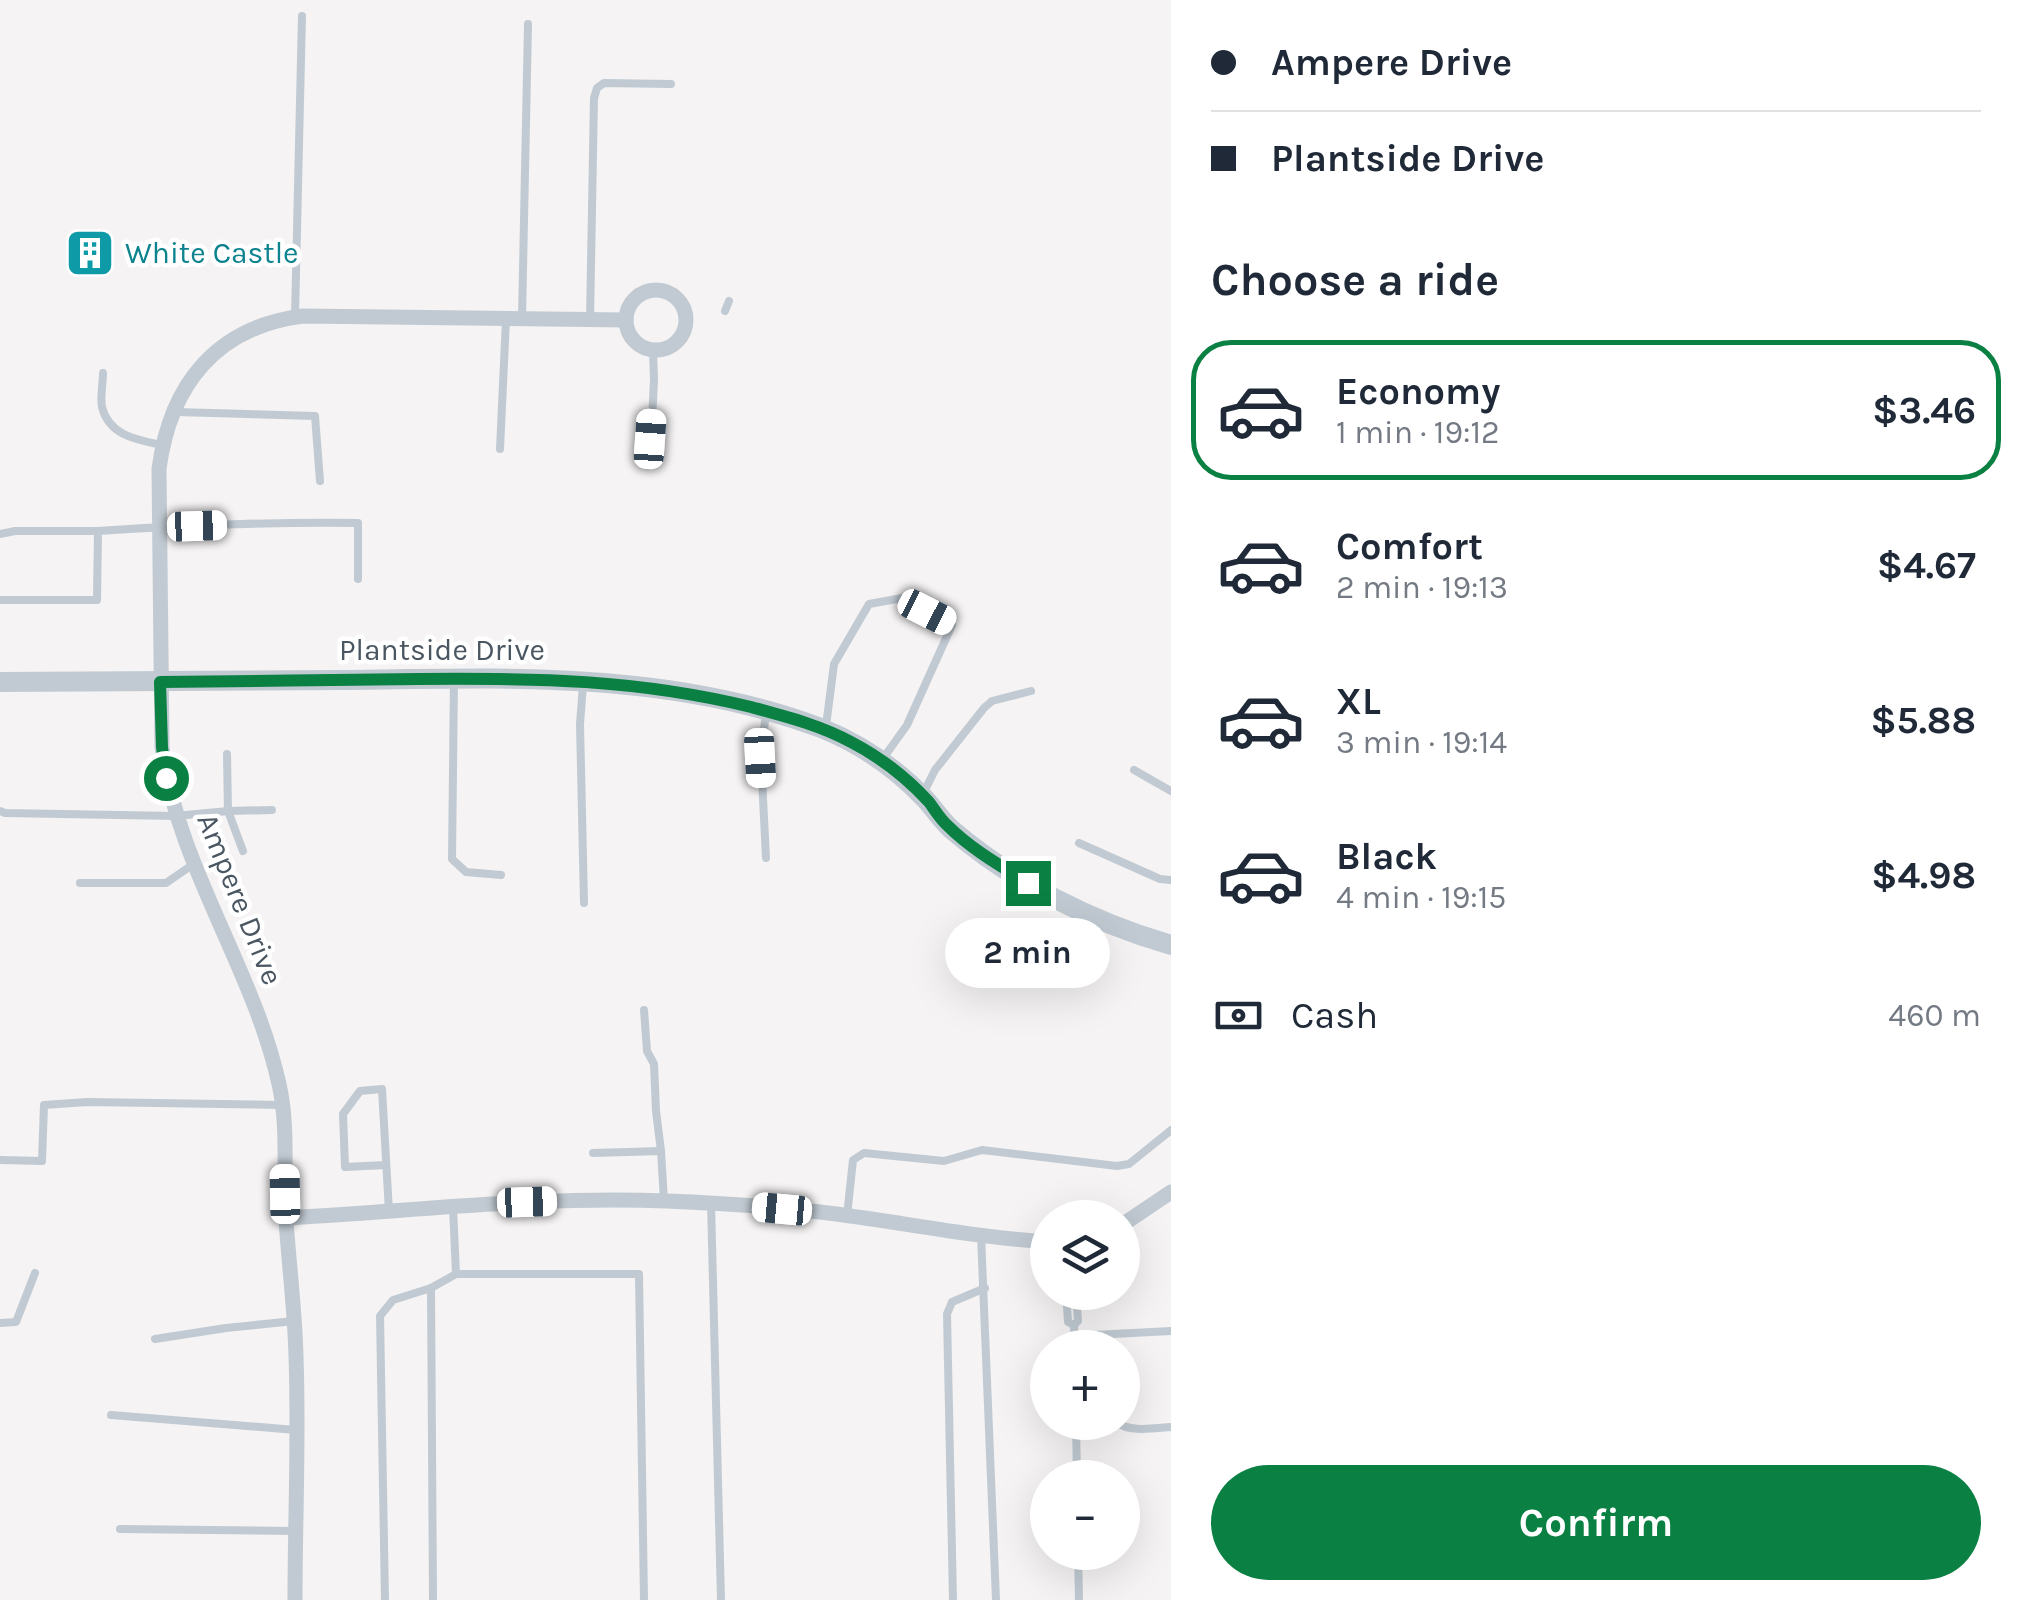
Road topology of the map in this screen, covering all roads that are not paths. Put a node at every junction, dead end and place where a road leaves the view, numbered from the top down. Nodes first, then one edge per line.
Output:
1 (302, 16) dead end
2 (528, 24) dead end
3 (671, 84) dead end
4 (730, 301) dead end
5 (724, 311) dead end
6 (295, 317) junction
7 (514, 318) junction
8 (590, 320) junction
9 (626, 320) junction
10 (653, 350) junction
11 (103, 373) dead end
12 (172, 412) junction
13 (162, 444) junction
14 (500, 449) dead end
15 (650, 460) dead end
16 (320, 480) dead end
17 (159, 527) junction
18 (98, 530) junction
19 (0, 534) edge
20 (358, 579) dead end
21 (0, 600) edge
22 (454, 679) junction
23 (583, 680) junction
24 (0, 682) edge
25 (160, 682) junction
26 (1031, 691) dead end
27 (766, 711) junction
28 (825, 730) junction
29 (227, 754) dead end
30 (882, 761) junction
31 (1134, 770) dead end
32 (1171, 792) edge
33 (923, 797) junction
34 (0, 810) edge
35 (272, 810) dead end
36 (228, 811) junction
37 (176, 816) junction
38 (1079, 843) dead end
39 (242, 851) dead end
40 (766, 858) dead end
41 (195, 862) junction
42 (501, 875) dead end
43 (1171, 880) edge
44 (80, 883) dead end
45 (584, 903) dead end
46 (1171, 945) edge
47 (644, 1010) dead end
48 (282, 1105) junction
49 (1171, 1130) edge
50 (661, 1151) junction
51 (594, 1153) dead end
52 (0, 1160) edge
53 (386, 1165) junction
54 (1171, 1192) edge
55 (664, 1201) junction
56 (711, 1203) junction
57 (453, 1208) junction
58 (389, 1212) junction
59 (1140, 1213) edge
60 (847, 1216) junction
61 (286, 1218) junction
62 (981, 1236) junction
63 (1030, 1240) edge
64 (34, 1274) dead end
65 (456, 1274) junction
66 (431, 1288) junction
67 (985, 1288) junction
68 (1067, 1310) edge
69 (1077, 1310) edge
70 (294, 1321) junction
71 (0, 1324) edge
72 (1074, 1325) junction
73 (1074, 1330) edge
74 (1171, 1332) edge
75 (1140, 1333) edge
76 (156, 1339) dead end
77 (111, 1415) dead end
78 (1171, 1428) edge
79 (1140, 1429) edge
80 (298, 1430) junction
81 (120, 1529) dead end
82 (295, 1531) junction
83 (1078, 1570) edge
84 (295, 1600) edge
85 (385, 1600) edge
86 (433, 1600) edge
87 (644, 1600) edge
88 (721, 1600) edge
89 (953, 1600) edge
90 (996, 1600) edge
91 (1079, 1600) edge

1 - 6 lane
2 - 7 lane
3 - 8 lane
4 - 5 lane
6 - 7 street, Ampere Drive
6 - 12 street, Ampere Drive
7 - 8 street, Ampere Drive
7 - 14 lane
8 - 9 street, Ampere Drive
9 - 10 street
9 - 10 street
10 - 15 lane
11 - 13 lane
12 - 13 street, Ampere Drive
12 - 16 lane
13 - 17 street, Ampere Drive
17 - 18 lane
17 - 20 lane
17 - 25 street, Ampere Drive
18 - 19 lane
18 - 21 lane
22 - 23 street, Plantside Drive
22 - 25 street, Plantside Drive
22 - 42 lane
23 - 27 street, Plantside Drive
23 - 45 lane
24 - 25 street, Plantside Drive
25 - 37 street, Ampere Drive
26 - 33 lane
27 - 28 street, Plantside Drive
27 - 40 lane
28 - 30 street, Plantside Drive
28 - 30 lane
29 - 36 lane
30 - 33 street, Plantside Drive
31 - 32 lane
33 - 46 street, Plantside Drive
34 - 37 lane
35 - 36 lane
36 - 37 lane
36 - 39 lane
37 - 41 street, Ampere Drive
38 - 43 lane
41 - 44 lane
41 - 48 street, Ampere Drive
47 - 50 lane
48 - 52 lane
48 - 61 street, Ampere Drive
49 - 60 lane
50 - 51 lane
50 - 55 lane
53 - 53 lane
53 - 58 lane
54 - 59 street
55 - 56 street
55 - 57 street
56 - 60 street
56 - 88 lane
57 - 58 street
57 - 65 lane
58 - 61 street
60 - 62 street
61 - 70 street, Ampere Drive
62 - 63 street
62 - 67 lane
64 - 71 lane
65 - 66 lane
65 - 87 lane
66 - 85 lane
66 - 86 lane
67 - 89 lane
67 - 90 lane
68 - 72 lane
69 - 72 lane
70 - 76 lane
70 - 80 street, Ampere Drive
72 - 73 lane
74 - 75 lane
77 - 80 lane
78 - 79 lane
80 - 82 street, Ampere Drive
81 - 82 lane
82 - 84 street, Ampere Drive
83 - 91 lane

